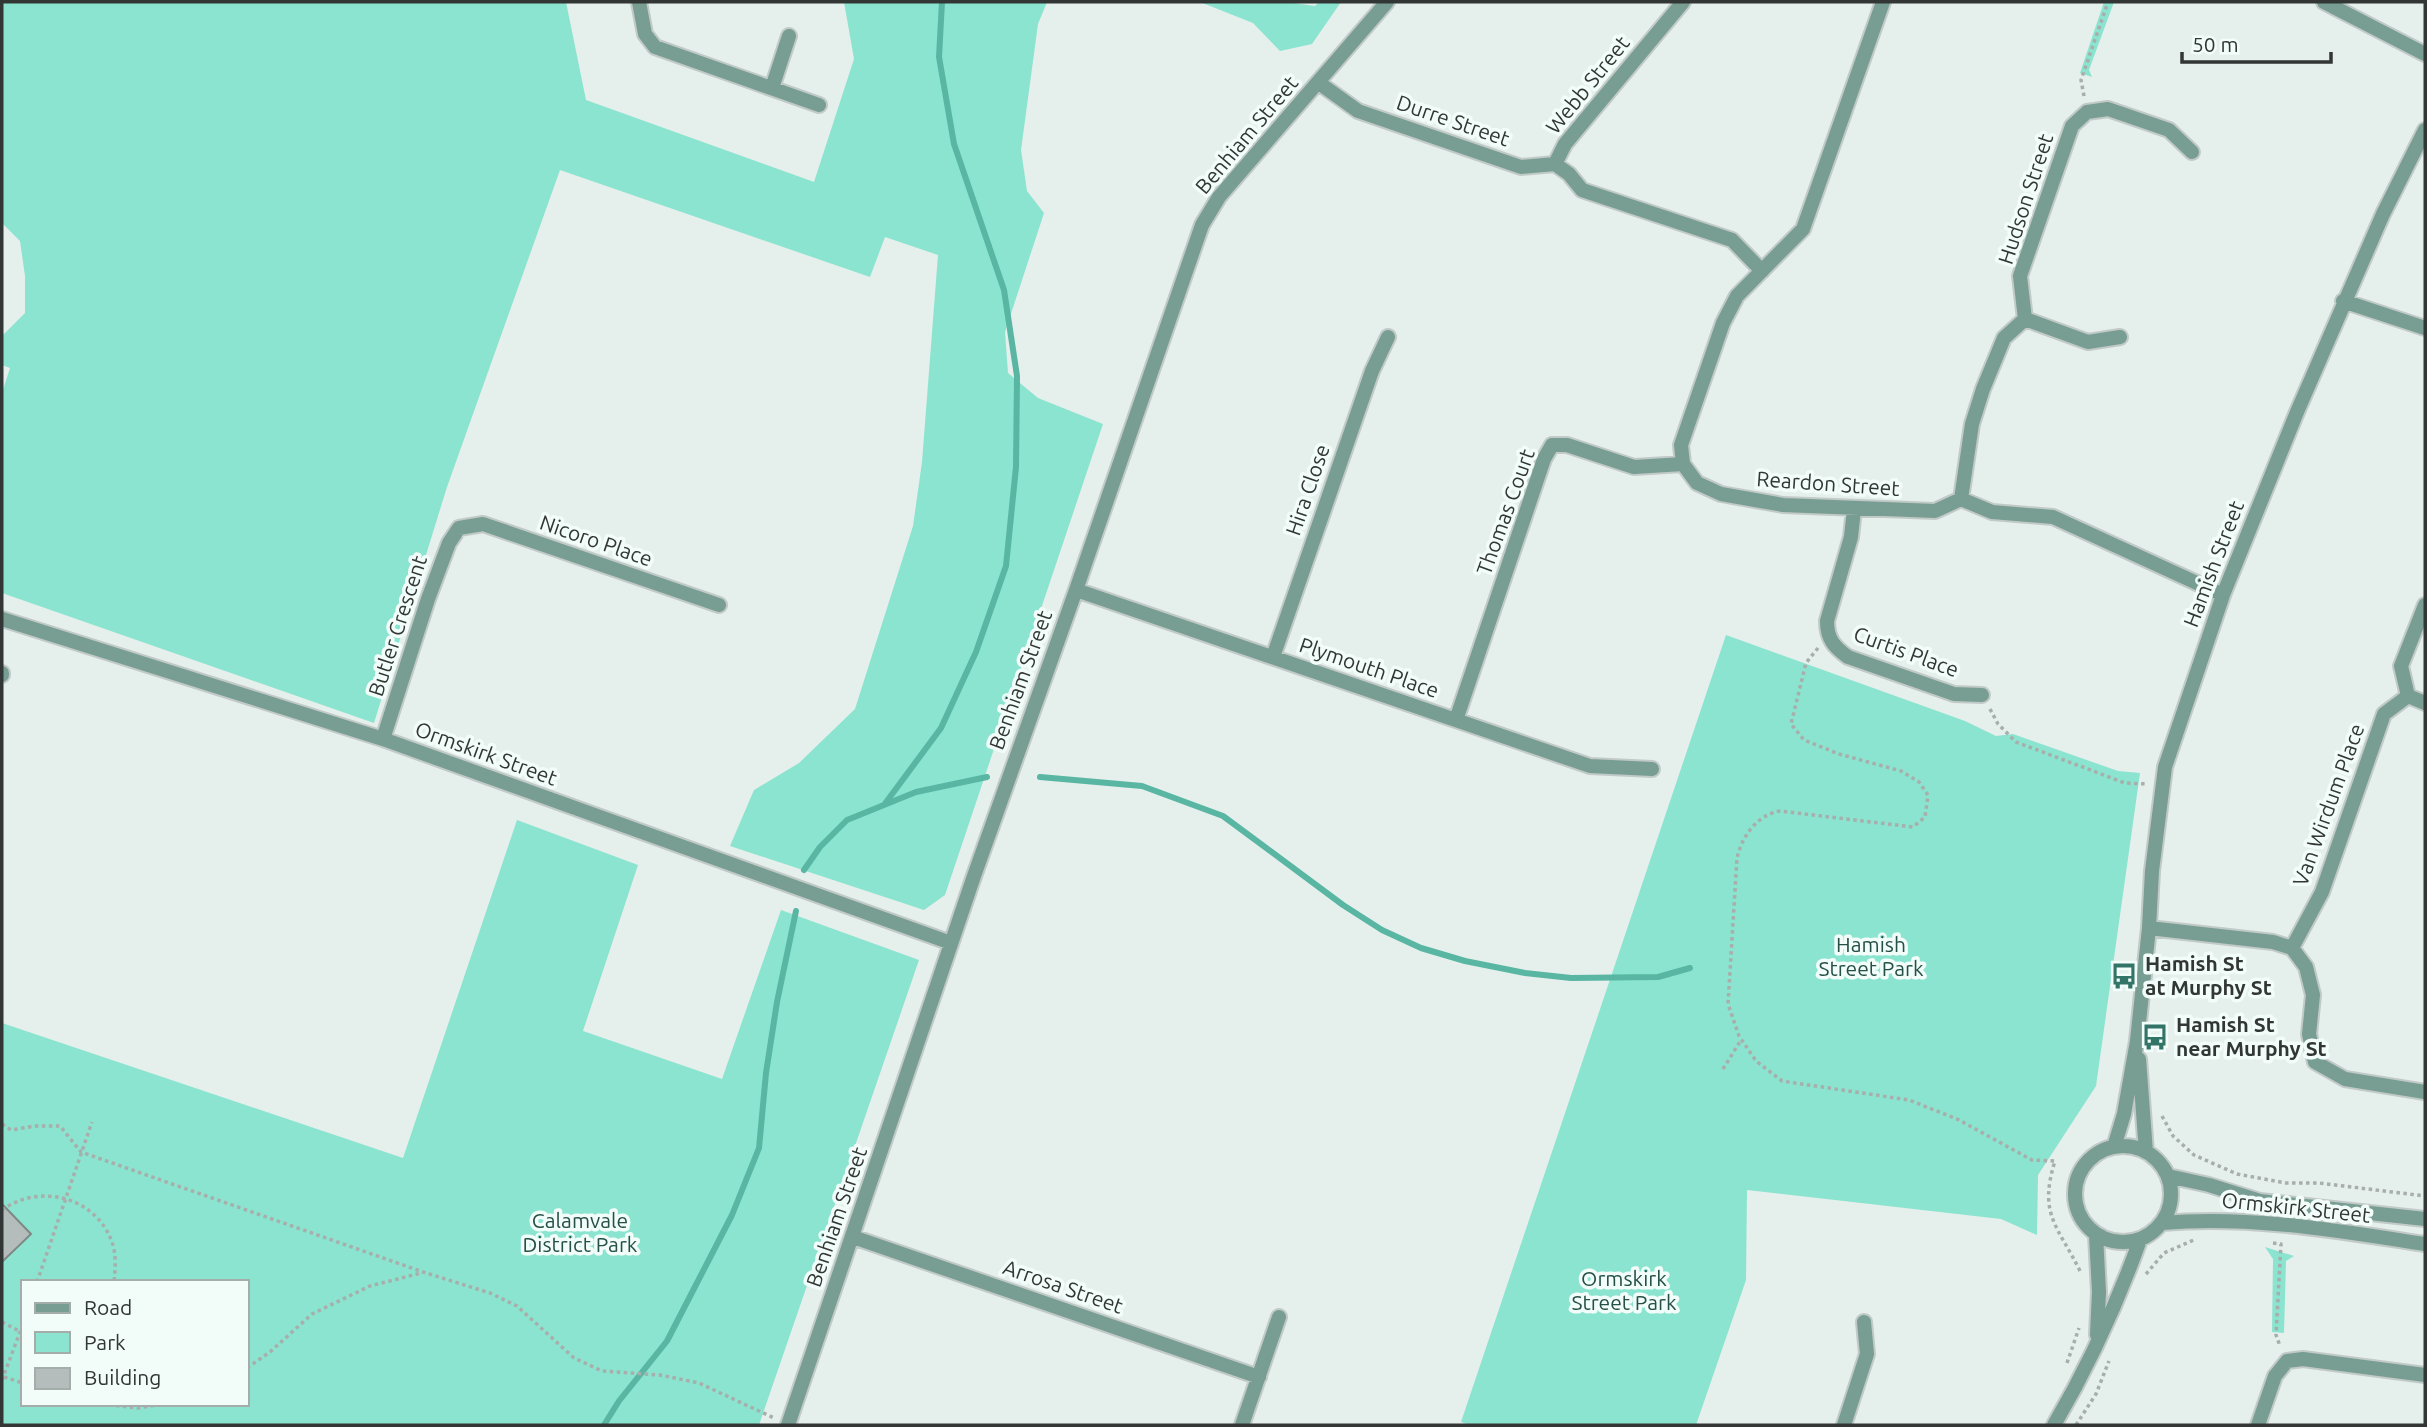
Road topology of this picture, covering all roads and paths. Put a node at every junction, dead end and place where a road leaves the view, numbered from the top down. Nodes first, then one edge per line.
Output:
1 (639, 2) edge
2 (1388, 2) edge
3 (1683, 2) edge
4 (1883, 2) edge
5 (2108, 2) edge
6 (2324, 2) edge
7 (789, 36) dead end
8 (2425, 54) edge
9 (1319, 83) junction
10 (772, 88) junction
11 (819, 105) dead end
12 (2087, 112) junction
13 (2425, 130) edge
14 (2192, 152) dead end
15 (1555, 164) junction
16 (1762, 271) junction
17 (2343, 301) junction
18 (2025, 319) junction
19 (2425, 328) edge
20 (1388, 337) dead end
21 (2120, 337) dead end
22 (1682, 464) junction
23 (1961, 499) junction
24 (1854, 509) junction
25 (459, 528) joint
26 (1076, 590) junction
27 (2223, 595) junction
28 (719, 605) dead end
29 (2425, 605) edge
30 (2, 619) edge
31 (1827, 635) junction
32 (1273, 657) junction
33 (1982, 695) joint
34 (2408, 696) junction
35 (2425, 703) edge
36 (1456, 720) junction
37 (383, 740) junction
38 (1652, 769) dead end
39 (2163, 784) junction
40 (2149, 928) junction
41 (951, 943) junction
42 (2292, 948) junction
43 (1741, 1040) junction
44 (2137, 1041) junction
45 (1723, 1069) dead end
46 (2425, 1092) edge
47 (2162, 1116) dead end
48 (92, 1122) dead end
49 (2, 1124) edge
50 (2114, 1147) junction
51 (81, 1152) junction
52 (2146, 1152) junction
53 (2168, 1176) junction
54 (2425, 1196) edge
55 (66, 1198) junction
56 (2, 1210) edge
57 (2425, 1219) edge
58 (2162, 1223) junction
59 (2096, 1235) junction
60 (853, 1237) junction
61 (2205, 1238) dead end
62 (2140, 1240) junction
63 (2270, 1242) dead end
64 (2425, 1244) edge
65 (423, 1272) junction
66 (2081, 1272) dead end
67 (2144, 1276) dead end
68 (38, 1280) edge
69 (114, 1280) edge
70 (1279, 1317) dead end
71 (2081, 1318) dead end
72 (2, 1322) edge
73 (1864, 1322) dead end
74 (21, 1332) edge
75 (2097, 1340) junction
76 (2111, 1355) dead end
77 (2287, 1361) junction
78 (2067, 1363) dead end
79 (248, 1367) edge
80 (2425, 1375) edge
81 (1259, 1377) junction
82 (2, 1378) edge
83 (21, 1383) edge
84 (120, 1406) edge
85 (151, 1406) edge
86 (789, 1425) edge
87 (1242, 1425) edge
88 (1844, 1425) edge
89 (2054, 1425) edge
90 (2076, 1425) edge
91 (2258, 1425) edge

1 - 10 street
2 - 9 street, Benhiam Street
3 - 15 street, Webb Street
4 - 16 street
5 - 12 path
6 - 8 street
7 - 10 street
9 - 15 street, Durre Street
9 - 26 street, Benhiam Street
10 - 11 street
12 - 14 street
12 - 18 street, Hudson Street
13 - 17 street, Hamish Street
15 - 16 street
16 - 22 street
17 - 19 street
17 - 27 street, Hamish Street
18 - 21 street
18 - 23 street
20 - 32 street, Hira Close
22 - 24 street, Reardon Street
22 - 36 street, Thomas Court
23 - 24 street, Reardon Street
23 - 27 street
24 - 31 street, Curtis Place
25 - 28 street, Nicoro Place
25 - 37 street, Butler Crescent
26 - 32 street, Plymouth Place
26 - 41 street, Benhiam Street
27 - 39 street, Hamish Street
29 - 34 street
30 - 37 street, Ormskirk Street
31 - 33 street, Curtis Place
31 - 43 path
32 - 36 street, Plymouth Place
33 - 39 path
34 - 35 street
34 - 42 street, Van Wirdum Place
36 - 38 street, Plymouth Place
37 - 41 street, Ormskirk Street
39 - 40 street, Hamish Street
40 - 42 street
40 - 44 street, Hamish Street
41 - 60 street, Benhiam Street
42 - 46 street
43 - 45 path
43 - 66 path
44 - 50 street, Hamish Street
44 - 52 street, Hamish Street
47 - 54 path
48 - 51 path
49 - 51 path
50 - 52 street
50 - 59 street
51 - 55 path
51 - 65 path
52 - 53 street
53 - 57 street, Ormskirk Street
53 - 58 street
55 - 56 path
55 - 68 path
55 - 69 path
58 - 62 street
58 - 64 street, Ormskirk Street
59 - 62 street
59 - 75 street
60 - 81 street, Arrosa Street
60 - 86 street, Benhiam Street
61 - 67 path
62 - 75 street
63 - 77 path
65 - 79 path
65 - 86 path
70 - 81 street
71 - 78 path
72 - 74 path
73 - 88 street
74 - 82 path
75 - 89 street
76 - 90 path
77 - 80 street
77 - 91 street
81 - 87 street
82 - 83 path
84 - 85 path

